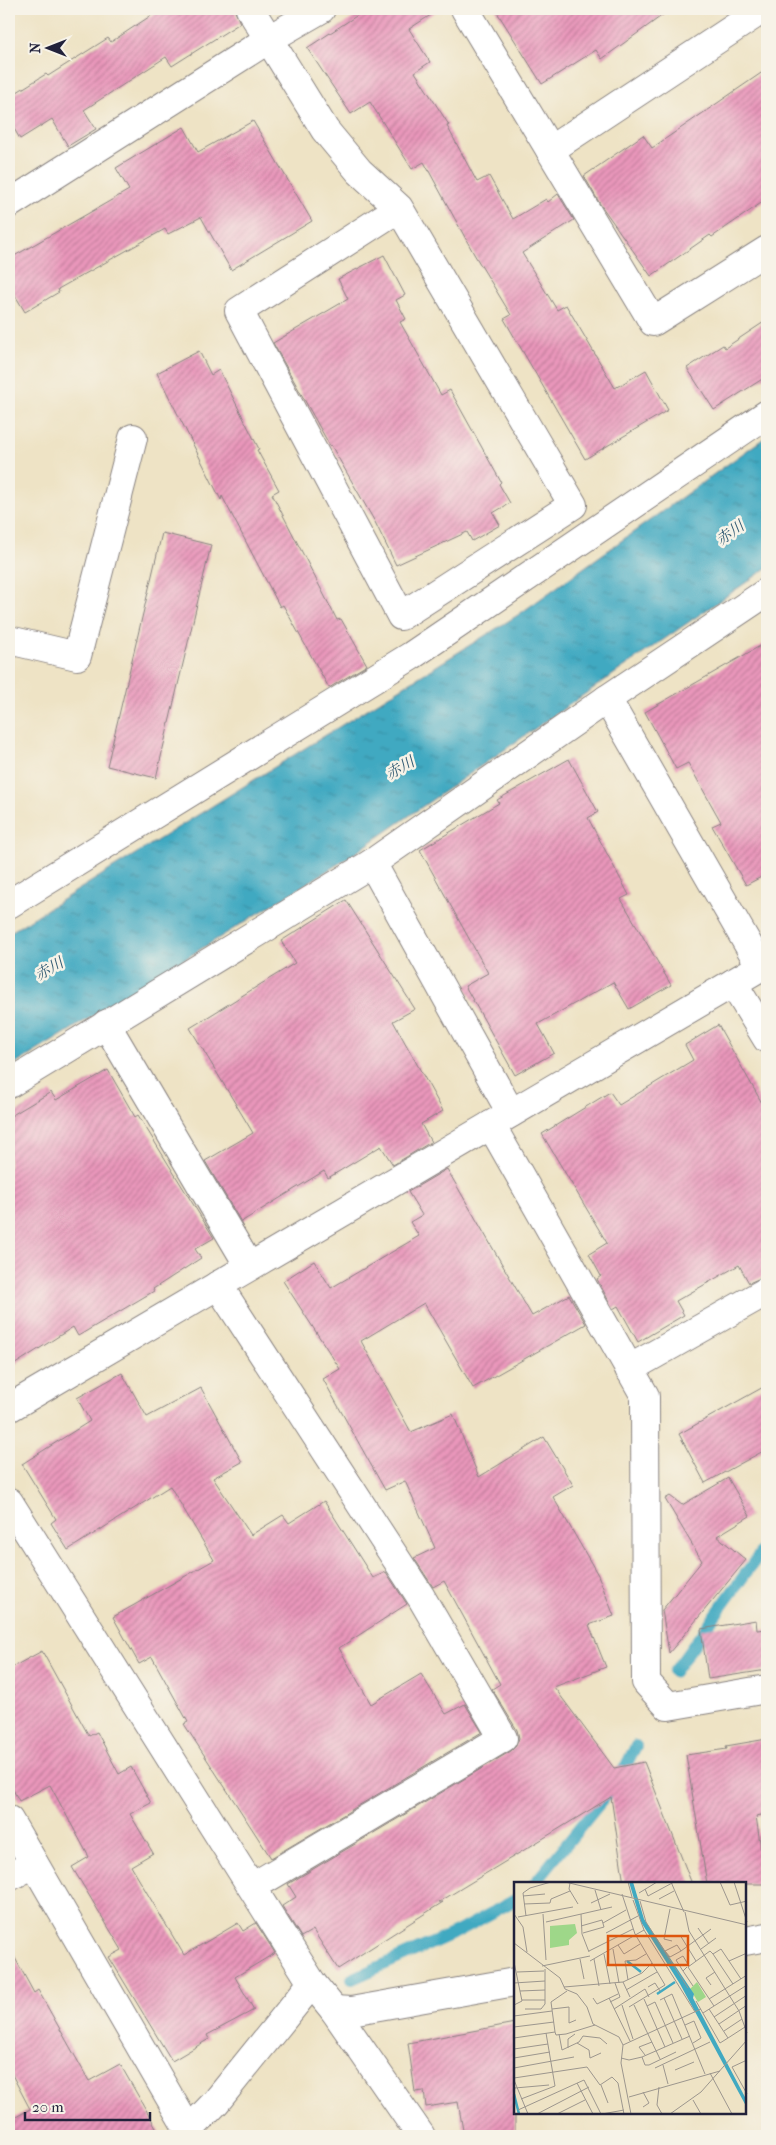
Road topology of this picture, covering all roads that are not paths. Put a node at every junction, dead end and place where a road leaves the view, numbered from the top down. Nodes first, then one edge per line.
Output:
1 (250, 9) edge
2 (321, 9) edge
3 (464, 9) edge
4 (763, 9) edge
5 (270, 39) junction
6 (550, 150) junction
7 (9, 204) edge
8 (399, 208) junction
9 (767, 250) edge
10 (767, 414) edge
11 (133, 438) dead end
12 (767, 592) edge
13 (9, 640) edge
14 (607, 699) junction
15 (372, 863) junction
16 (9, 904) edge
17 (764, 965) edge
18 (733, 983) junction
19 (106, 1024) junction
20 (767, 1038) edge
21 (9, 1084) edge
22 (501, 1119) junction
23 (249, 1266) junction
24 (218, 1285) junction
25 (767, 1291) edge
26 (630, 1369) junction
27 (9, 1408) edge
28 (9, 1502) edge
29 (767, 1689) edge
30 (9, 1820) edge
31 (34, 1864) junction
32 (9, 1877) edge
33 (252, 1887) junction
34 (767, 1937) edge
35 (746, 1941) edge
36 (514, 1982) edge
37 (312, 1984) junction
38 (334, 2010) junction
39 (191, 2133) edge
40 (420, 2136) edge

1 - 5 street
2 - 5 street
3 - 6 street
4 - 6 street
5 - 7 street
5 - 8 street
6 - 9 street
8 - 8 street
10 - 16 street
11 - 13 street
12 - 14 street
14 - 15 street
14 - 17 street
15 - 19 street
15 - 22 street
17 - 18 street
18 - 20 street
18 - 22 street
19 - 21 street
19 - 23 street
22 - 23 street
22 - 26 street
23 - 24 street
24 - 27 street
24 - 33 street
25 - 26 street
26 - 29 street
28 - 33 street
30 - 31 street
31 - 32 street
31 - 39 street
33 - 37 street
34 - 35 street
36 - 38 street
37 - 38 street
37 - 39 street
38 - 40 street

